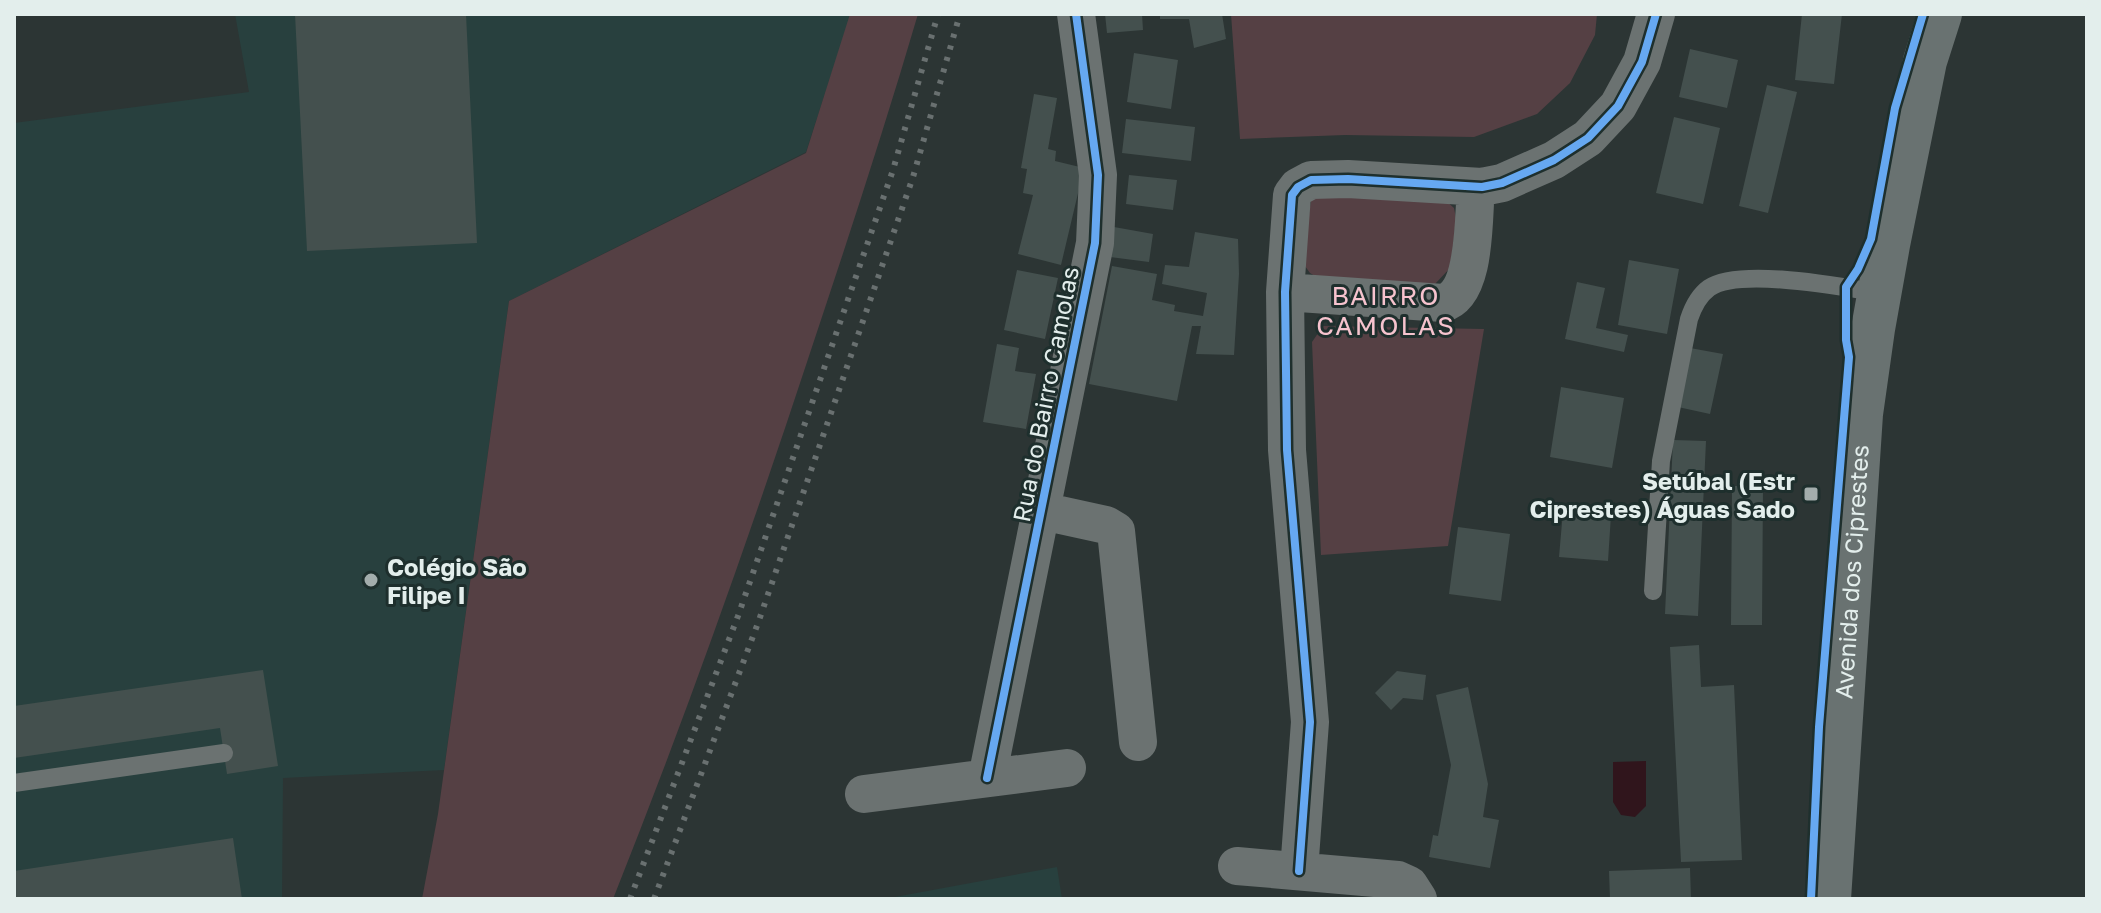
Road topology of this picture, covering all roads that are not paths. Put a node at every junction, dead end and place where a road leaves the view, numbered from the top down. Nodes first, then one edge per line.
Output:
1 (1076, 14) edge
2 (1656, 14) edge
3 (1940, 14) edge
4 (1476, 187) junction
5 (1285, 292) junction
6 (1880, 293) junction
7 (1042, 511) junction
8 (1653, 591) dead end
9 (1138, 742) dead end
10 (224, 753) dead end
11 (1067, 768) dead end
12 (987, 778) junction
13 (14, 783) edge
14 (864, 794) dead end
15 (1237, 866) dead end
16 (1299, 871) junction
17 (1418, 899) edge
18 (1829, 899) edge

1 - 7 street, Rua do Bairro Camolas
2 - 4 street
3 - 6 main road, Avenida dos Ciprestes
4 - 5 street
4 - 5 street
5 - 16 street
6 - 8 lane
6 - 18 main road, Avenida dos Ciprestes
7 - 9 street
7 - 12 street, Rua do Bairro Camolas
10 - 13 lane
11 - 12 street
12 - 14 street
15 - 16 street
16 - 17 street

